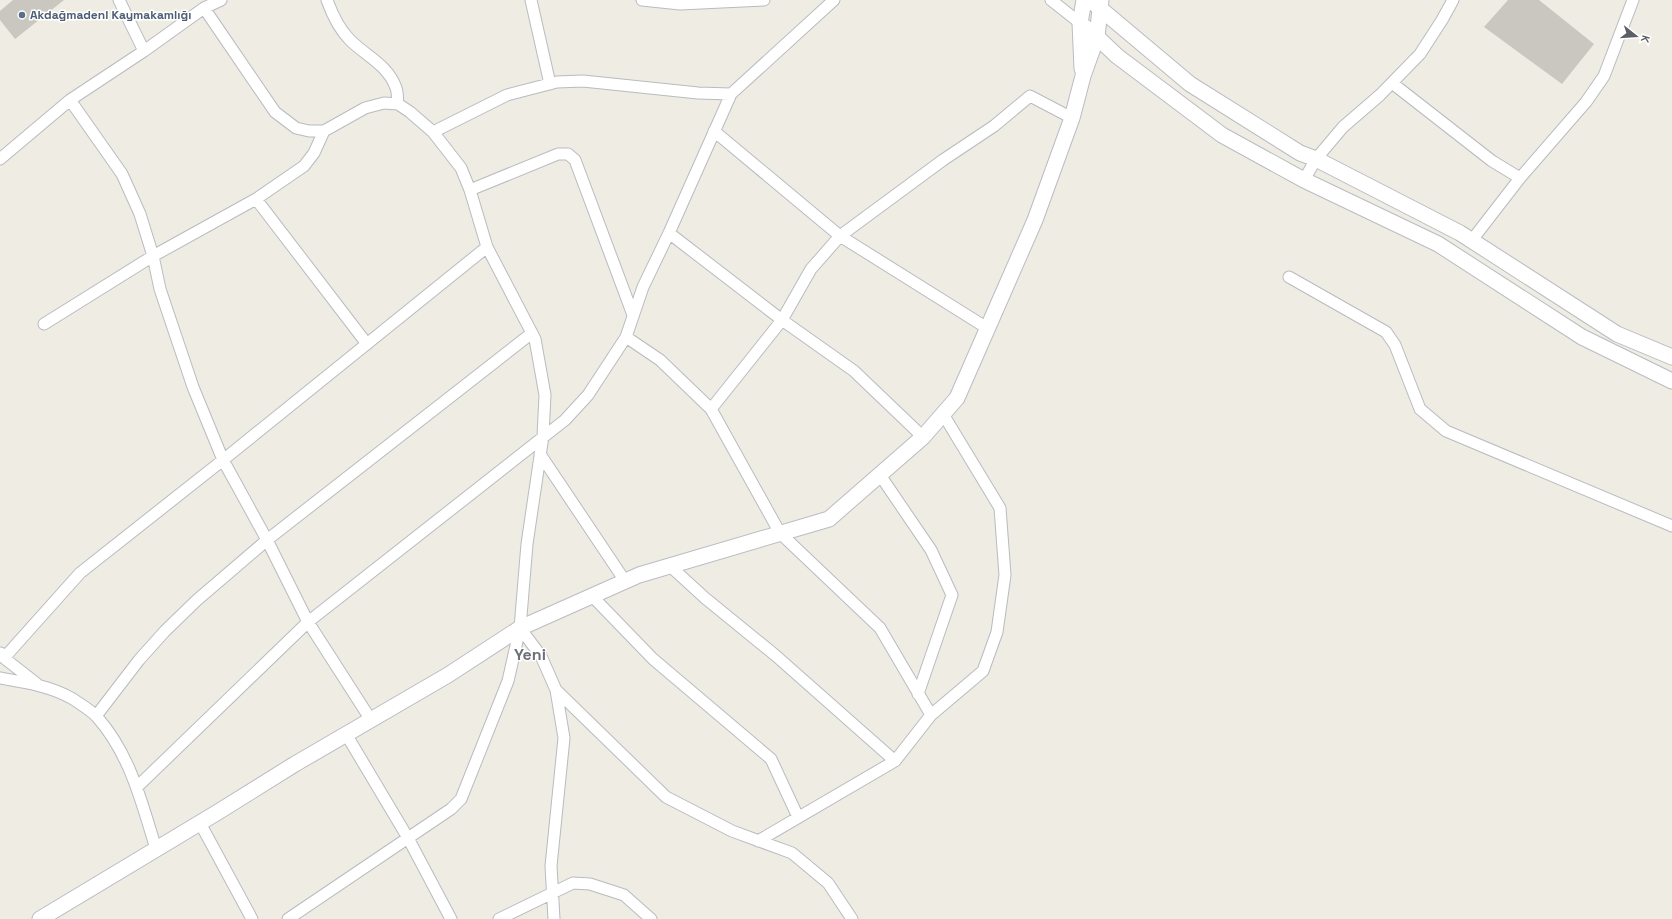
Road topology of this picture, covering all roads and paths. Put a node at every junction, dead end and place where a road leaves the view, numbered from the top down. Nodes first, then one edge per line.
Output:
1 (118, 0) edge
2 (221, 0) edge
3 (327, 0) edge
4 (531, 0) edge
5 (642, 0) edge
6 (764, 0) edge
7 (834, 0) edge
8 (1052, 0) edge
9 (1084, 0) edge
10 (1453, 0) edge
11 (1633, 0) edge
12 (1098, 2) edge
13 (204, 8) junction
14 (1080, 23) junction
15 (1097, 37) junction
16 (144, 51) junction
17 (1082, 76) junction
18 (1392, 83) junction
19 (550, 84) junction
20 (731, 94) junction
21 (70, 100) junction
22 (398, 104) junction
23 (1072, 118) junction
24 (324, 131) junction
25 (714, 131) junction
26 (433, 132) junction
27 (0, 159) edge
28 (1316, 159) junction
29 (1520, 178) junction
30 (1304, 180) junction
31 (470, 190) junction
32 (256, 199) junction
33 (669, 233) junction
34 (840, 236) junction
35 (1472, 240) junction
36 (487, 247) junction
37 (153, 256) junction
38 (1289, 277) dead end
39 (634, 315) junction
40 (782, 320) junction
41 (44, 324) dead end
42 (987, 328) junction
43 (532, 333) junction
44 (626, 337) junction
45 (367, 344) junction
46 (1672, 357) edge
47 (1672, 381) edge
48 (711, 409) junction
49 (943, 414) junction
50 (543, 436) junction
51 (923, 437) junction
52 (540, 454) junction
53 (223, 460) junction
54 (880, 475) junction
55 (1672, 526) edge
56 (780, 534) junction
57 (266, 540) junction
58 (670, 566) junction
59 (625, 581) junction
60 (592, 596) junction
61 (308, 622) junction
62 (520, 628) junction
63 (2, 655) edge
64 (0, 678) edge
65 (38, 685) junction
66 (556, 690) junction
67 (918, 694) junction
68 (96, 716) junction
69 (931, 716) junction
70 (371, 720) junction
71 (346, 734) junction
72 (895, 761) junction
73 (137, 787) junction
74 (798, 818) junction
75 (200, 823) junction
76 (408, 838) junction
77 (758, 841) junction
78 (156, 849) junction
79 (552, 892) junction
80 (55, 915) edge
81 (40, 919) edge
82 (252, 919) edge
83 (288, 919) edge
84 (451, 919) edge
85 (499, 919) edge
86 (554, 919) edge
87 (651, 919) edge
88 (852, 919) edge

1 - 16 street
2 - 13 street
3 - 22 street
4 - 19 street
5 - 6 street
7 - 20 street
8 - 14 street
9 - 14 street
10 - 18 street
11 - 29 street
12 - 15 street
12 - 28 street
13 - 16 street
13 - 24 street
14 - 15 street
14 - 17 street
15 - 17 street
15 - 30 street
16 - 21 street
17 - 23 street
18 - 28 street
18 - 29 street
19 - 20 street
19 - 26 street
20 - 25 street
21 - 27 street
21 - 37 street
22 - 24 street
22 - 26 street
23 - 34 street
23 - 42 street
24 - 32 street
25 - 33 street
25 - 34 street
26 - 31 street
28 - 30 street
28 - 35 street
29 - 35 street
30 - 47 street
31 - 36 street
31 - 39 street
32 - 37 street
32 - 45 street
33 - 39 street
33 - 40 street
34 - 40 street
34 - 42 street
35 - 46 street
36 - 43 street
36 - 45 street
37 - 41 street
37 - 53 street
38 - 55 street
39 - 44 street
40 - 48 street
40 - 51 street
42 - 49 street
43 - 50 street
43 - 57 street
44 - 48 street
44 - 50 street
45 - 53 street
48 - 56 street
49 - 51 street
49 - 69 street
50 - 52 street
50 - 61 street
51 - 54 street
52 - 59 street
52 - 62 street
53 - 57 street
53 - 63 street
54 - 56 street
54 - 67 street
56 - 58 street
56 - 67 street
57 - 61 street
57 - 68 street
58 - 59 street
58 - 72 street
59 - 60 street
60 - 62 street
60 - 74 street
61 - 70 street
61 - 73 street
62 - 66 street
62 - 70 street
62 - 76 street
63 - 65 street
64 - 65 street
65 - 68 street
66 - 77 street
66 - 79 street
67 - 69 street
68 - 73 street
69 - 72 street
70 - 71 street
71 - 75 street
71 - 76 street
72 - 74 street
73 - 78 street
74 - 77 street
75 - 78 street
75 - 82 street
76 - 83 street
76 - 84 street
77 - 88 street
78 - 80 street
79 - 85 street
79 - 86 street
79 - 87 street
80 - 81 street

